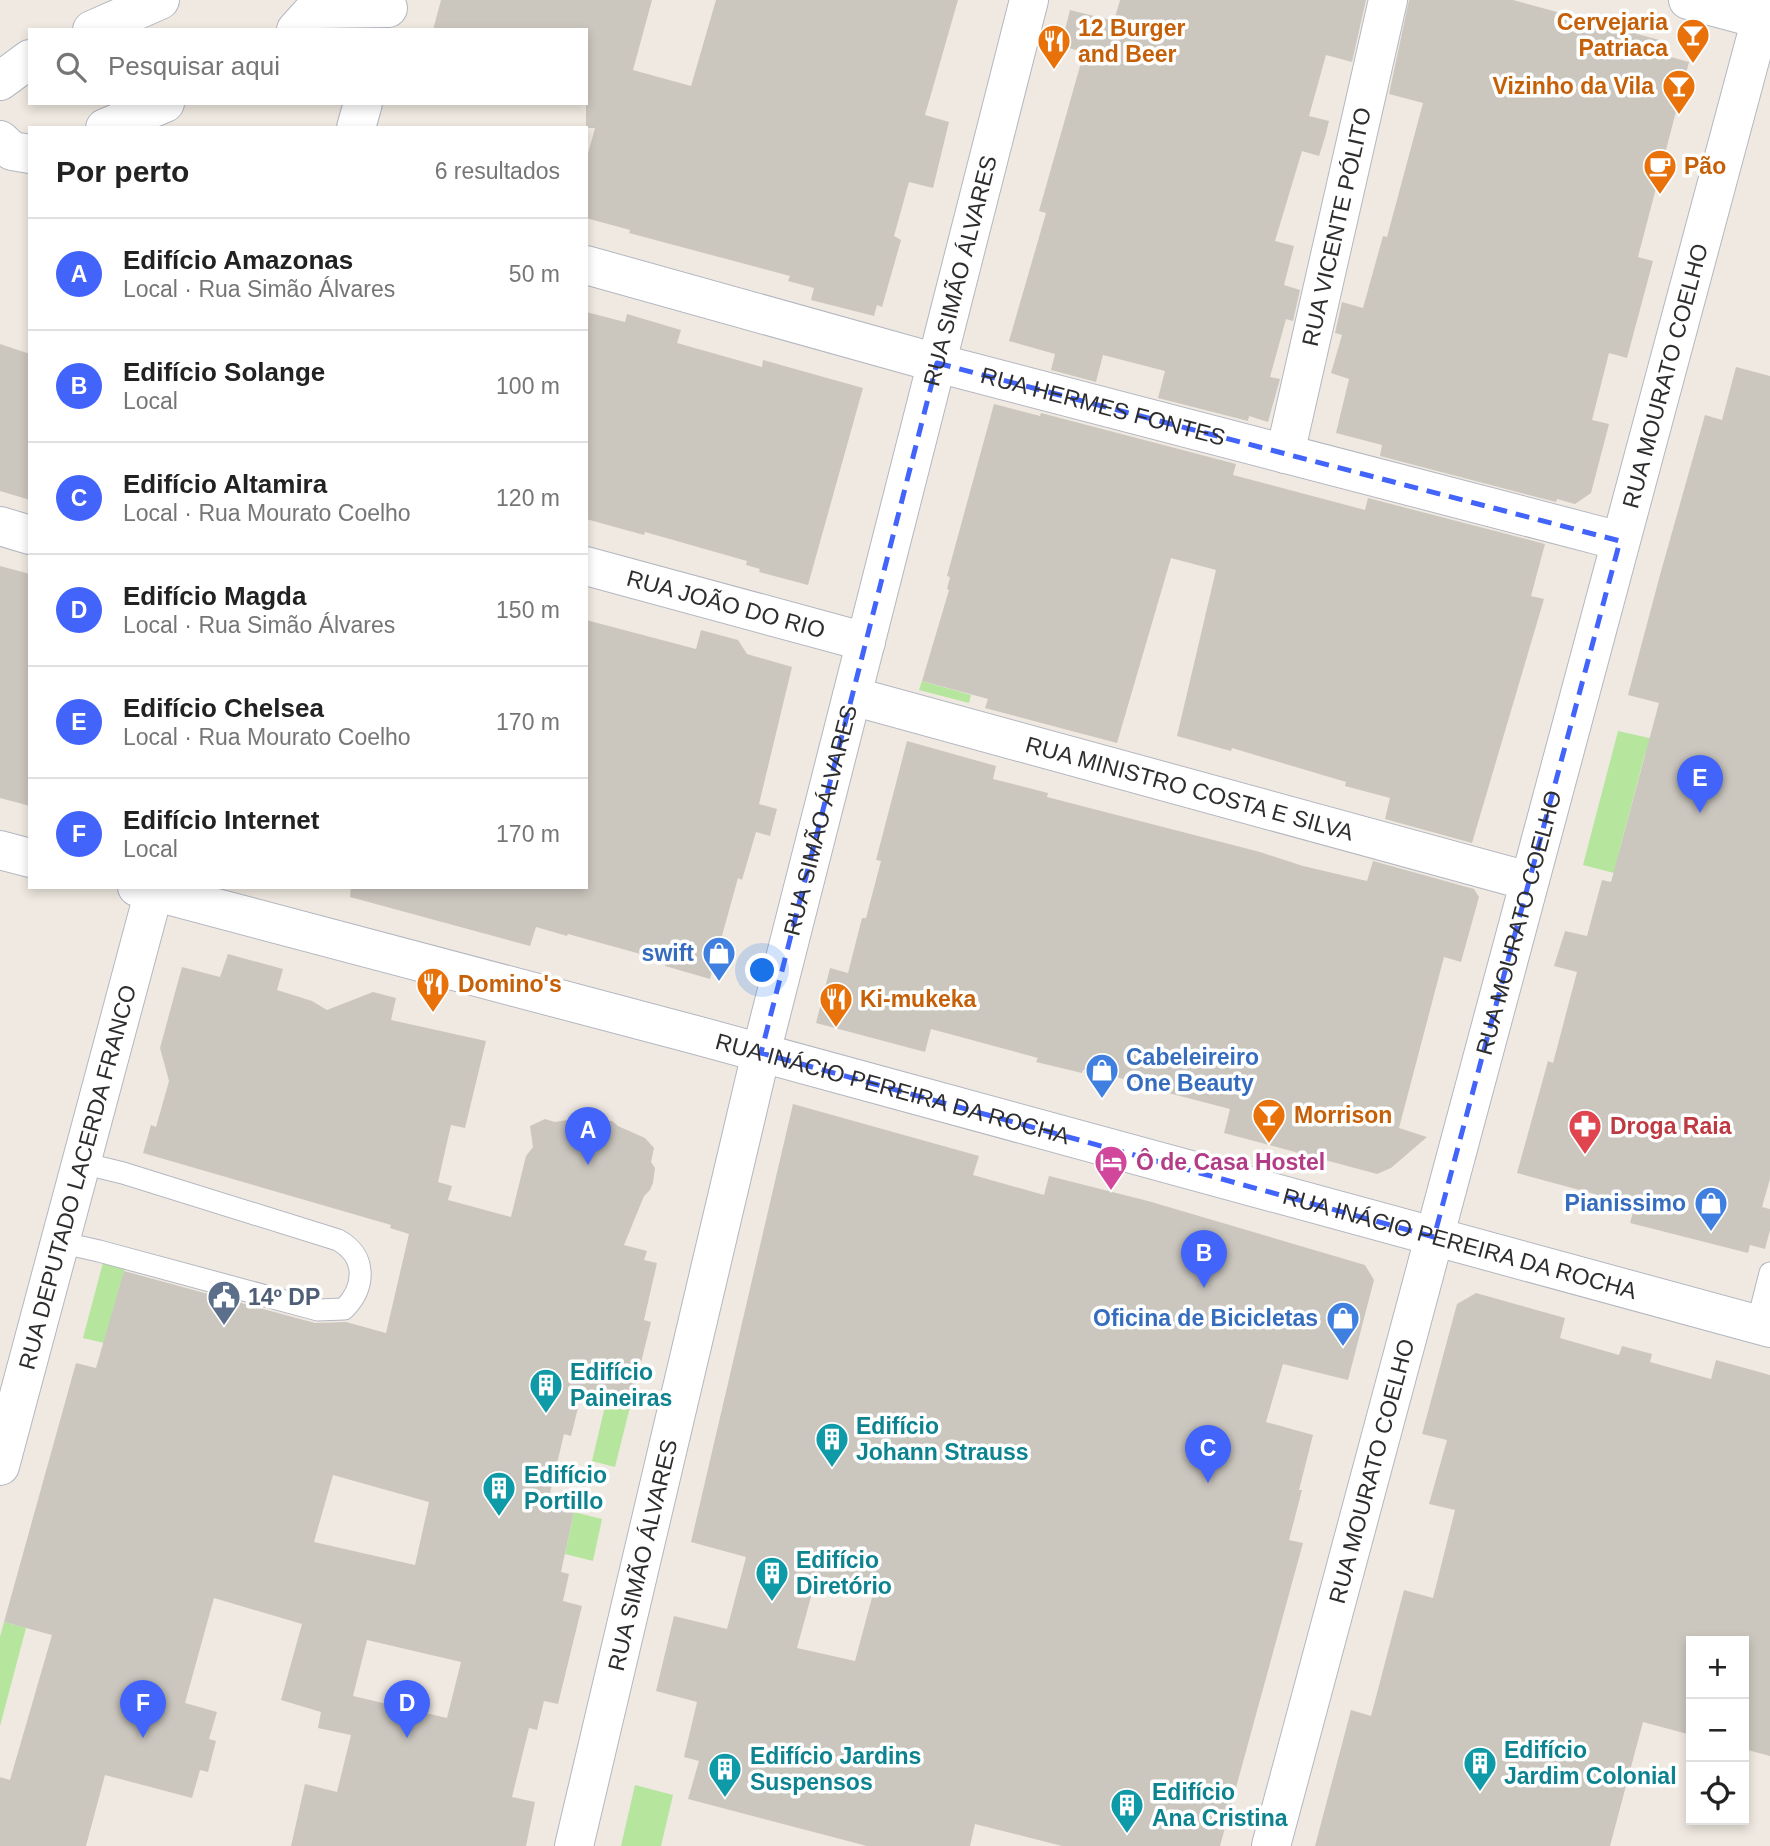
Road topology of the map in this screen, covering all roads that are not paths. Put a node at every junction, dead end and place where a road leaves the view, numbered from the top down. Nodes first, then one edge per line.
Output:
1 (160, 0) edge
2 (1029, 0) edge
3 (1388, 0) edge
4 (1689, 0) edge
5 (387, 12) edge
6 (306, 13) edge
7 (1765, 14) edge
8 (97, 28) edge
9 (28, 60) edge
10 (0, 81) edge
11 (160, 105) edge
12 (362, 105) edge
13 (110, 126) edge
14 (357, 126) edge
15 (0, 140) edge
16 (28, 154) edge
17 (588, 266) edge
18 (937, 363) junction
19 (1284, 454) junction
20 (0, 526) edge
21 (28, 534) edge
22 (1620, 541) junction
23 (588, 567) edge
24 (866, 642) junction
25 (852, 696) junction
26 (0, 850) edge
27 (28, 857) edge
28 (1528, 881) junction
29 (148, 889) edge
30 (761, 1053) junction
31 (82, 1163) junction
32 (1434, 1237) junction
33 (59, 1242) junction
34 (1770, 1273) edge
35 (1763, 1326) edge
36 (0, 1466) edge
37 (574, 1846) edge
38 (1271, 1846) edge

1 - 8 street
2 - 18 street, RUA SIMÃO ÁLVARES
3 - 19 street, RUA VICENTE PÓLITO
4 - 7 street
5 - 6 street
7 - 22 street, RUA MOURATO COELHO
9 - 10 street
11 - 13 street
12 - 14 street
15 - 16 street
17 - 18 street, RUA HERMES FONTES
18 - 19 street, RUA HERMES FONTES
18 - 24 street, RUA SIMÃO ÁLVARES
19 - 22 street, RUA HERMES FONTES
20 - 21 street
22 - 28 street, RUA MOURATO COELHO
23 - 24 street, RUA JOÃO DO RIO
24 - 25 street, RUA SIMÃO ÁLVARES
25 - 28 street, RUA MINISTRO COSTA E SILVA
25 - 30 street, RUA SIMÃO ÁLVARES
26 - 27 street
28 - 32 street, RUA MOURATO COELHO
29 - 30 street, RUA INÁCIO PEREIRA DA ROCHA
29 - 31 street, RUA DEPUTADO LACERDA FRANCO
30 - 32 street, RUA INÁCIO PEREIRA DA ROCHA
30 - 37 street, RUA SIMÃO ÁLVARES
31 - 33 street, RUA DEPUTADO LACERDA FRANCO
31 - 33 lane
32 - 35 street, RUA INÁCIO PEREIRA DA ROCHA
32 - 38 street, RUA MOURATO COELHO
33 - 36 street, RUA DEPUTADO LACERDA FRANCO
34 - 35 lane

